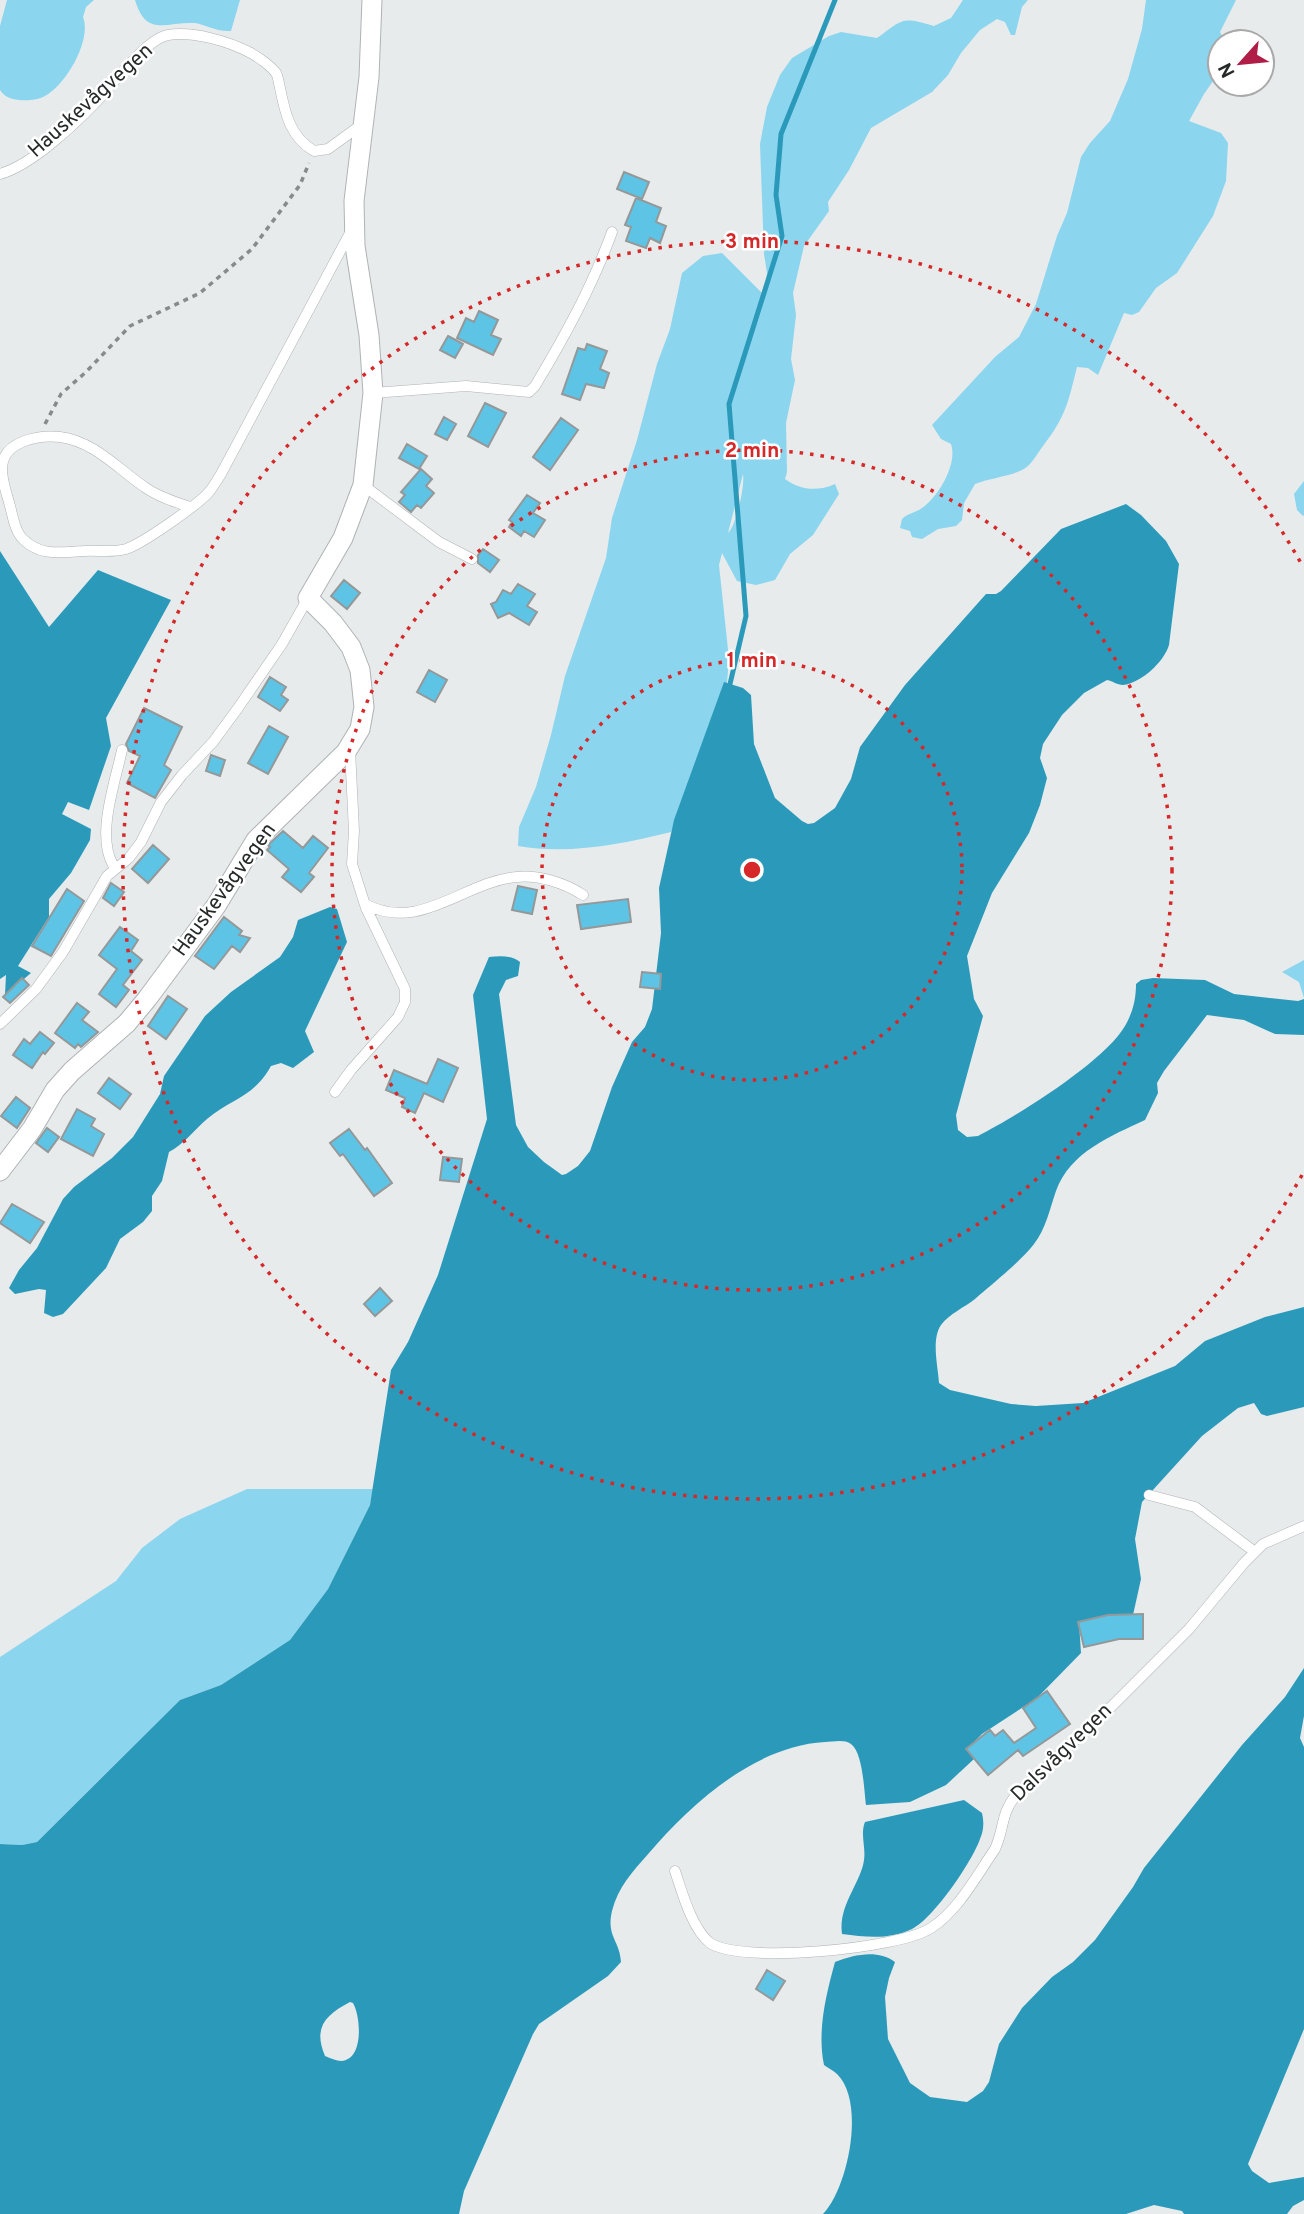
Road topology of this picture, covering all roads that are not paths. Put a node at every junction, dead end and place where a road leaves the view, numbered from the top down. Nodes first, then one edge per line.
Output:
1 (372, 0) edge
2 (364, 123) junction
3 (0, 174) edge
4 (355, 224) junction
5 (612, 232) dead end
6 (373, 393) junction
7 (363, 485) junction
8 (190, 507) junction
9 (472, 559) dead end
10 (308, 598) junction
11 (350, 746) junction
12 (122, 750) dead end
13 (118, 867) junction
14 (583, 895) dead end
15 (365, 904) junction
16 (0, 1024) edge
17 (335, 1092) dead end
18 (0, 1171) edge
19 (1149, 1494) dead end
20 (1304, 1526) edge
21 (1255, 1552) junction
22 (675, 1871) dead end

1 - 2 street
2 - 3 lane, Hauskevågvegen
2 - 4 street
4 - 6 street
4 - 8 lane
5 - 6 lane
6 - 7 street
7 - 9 lane
7 - 10 street
8 - 8 lane
10 - 11 street, Hauskevågvegen
10 - 13 lane
11 - 15 lane
11 - 18 street, Hauskevågvegen
12 - 13 lane
13 - 16 lane
14 - 15 lane
15 - 17 lane
19 - 21 lane
20 - 21 lane, Dalsvågvegen
21 - 22 lane, Dalsvågvegen

